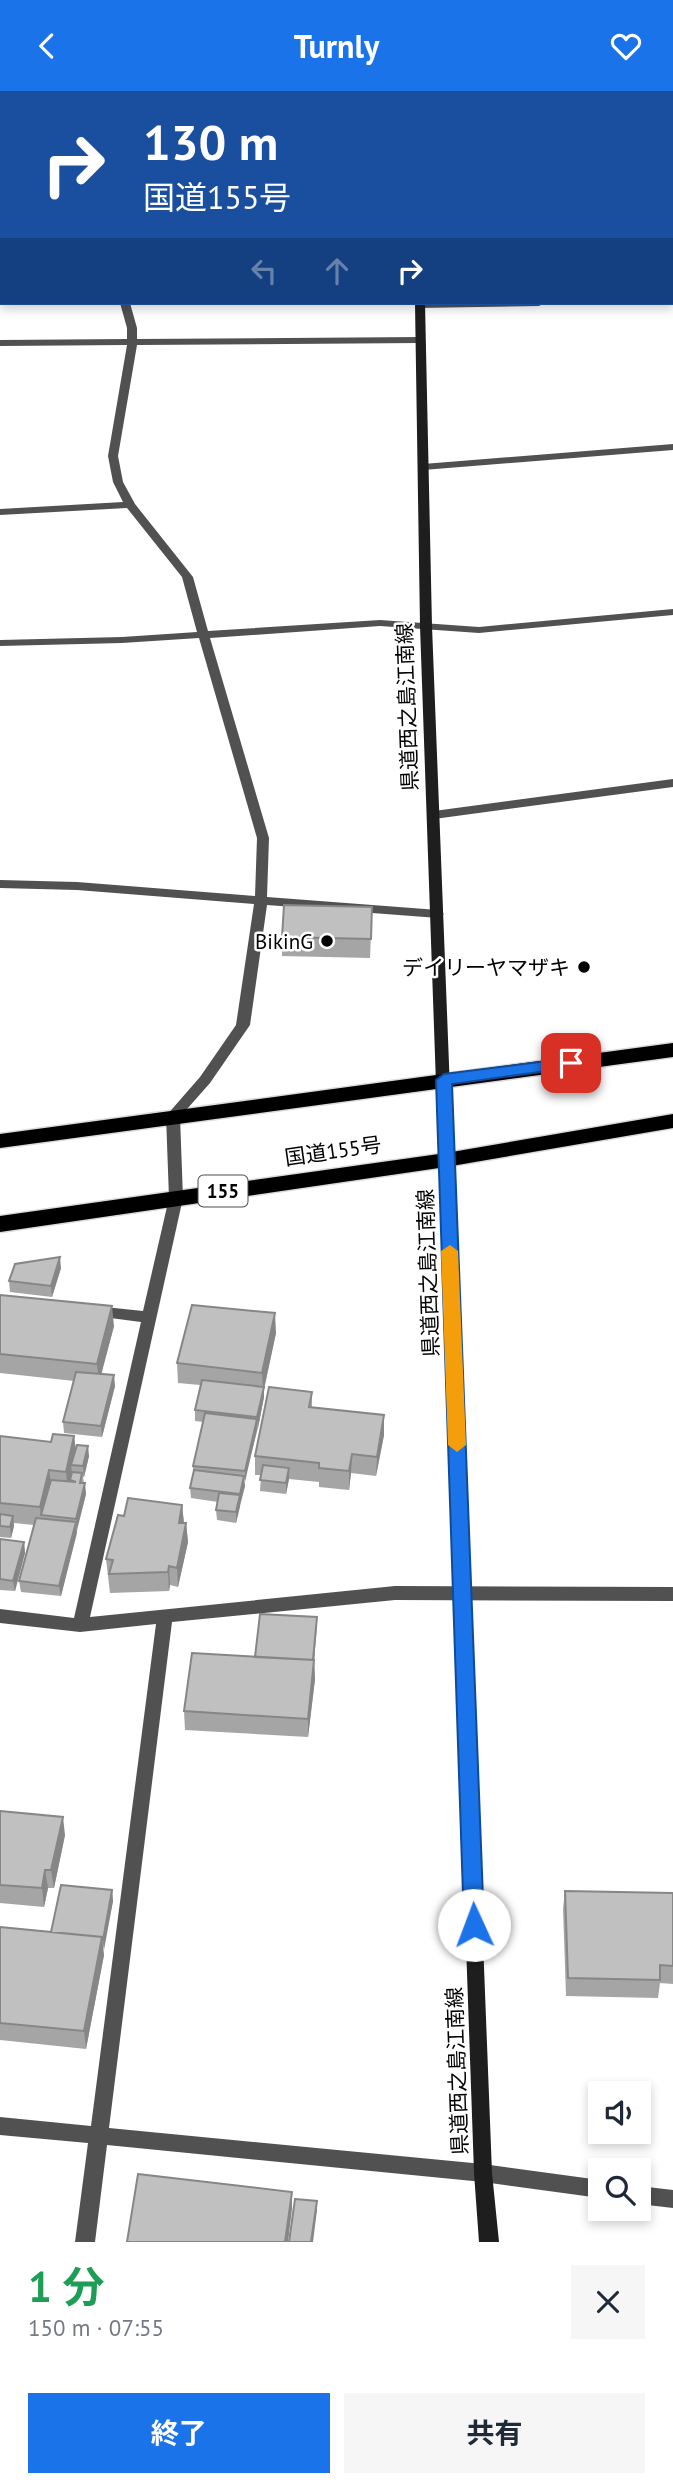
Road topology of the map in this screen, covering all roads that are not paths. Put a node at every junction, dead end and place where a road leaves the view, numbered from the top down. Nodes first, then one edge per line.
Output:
1 (125, 305) edge
2 (420, 305) edge
3 (420, 340) junction
4 (133, 342) junction
5 (0, 343) edge
6 (673, 447) edge
7 (423, 467) junction
8 (130, 505) junction
9 (0, 512) edge
10 (673, 612) edge
11 (426, 626) junction
12 (202, 634) junction
13 (0, 643) edge
14 (673, 783) edge
15 (434, 815) junction
16 (0, 884) edge
17 (261, 898) junction
18 (438, 914) junction
19 (673, 1050) edge
20 (444, 1080) junction
21 (173, 1116) junction
22 (673, 1121) edge
23 (0, 1141) edge
24 (446, 1160) junction
25 (176, 1198) junction
26 (0, 1224) edge
27 (81, 1310) edge
28 (149, 1317) junction
29 (462, 1593) junction
30 (673, 1594) edge
31 (0, 1616) edge
32 (165, 1617) junction
33 (79, 1625) junction
34 (0, 2126) edge
35 (99, 2136) junction
36 (483, 2173) junction
37 (588, 2187) edge
38 (651, 2196) edge
39 (673, 2199) edge
40 (85, 2242) edge
41 (489, 2242) edge

1 - 4 street
2 - 3 main road, 県道西之島江南線
3 - 4 street
3 - 7 main road, 県道西之島江南線
4 - 5 street
4 - 8 street
6 - 7 street
7 - 11 main road, 県道西之島江南線
8 - 9 street
8 - 12 street
10 - 11 street
11 - 12 street
11 - 15 main road, 県道西之島江南線
12 - 13 street
12 - 17 street
14 - 15 street
15 - 18 main road, 県道西之島江南線
16 - 17 street
17 - 18 street
17 - 21 street
18 - 20 main road, 県道西之島江南線
19 - 20 highway
20 - 21 highway
20 - 24 main road, 県道西之島江南線
21 - 23 highway
21 - 25 street
22 - 24 highway, 国道155号 / 155
24 - 25 highway, 国道155号 / 155
24 - 29 main road, 県道西之島江南線
25 - 26 highway, 国道155号 / 155
25 - 28 street
27 - 28 street
28 - 33 street
29 - 30 street
29 - 32 street
29 - 36 main road, 県道西之島江南線
31 - 33 street
32 - 33 street
32 - 35 street
34 - 35 street
35 - 36 street
35 - 40 street
36 - 37 street
36 - 41 main road, 県道西之島江南線
38 - 39 street

